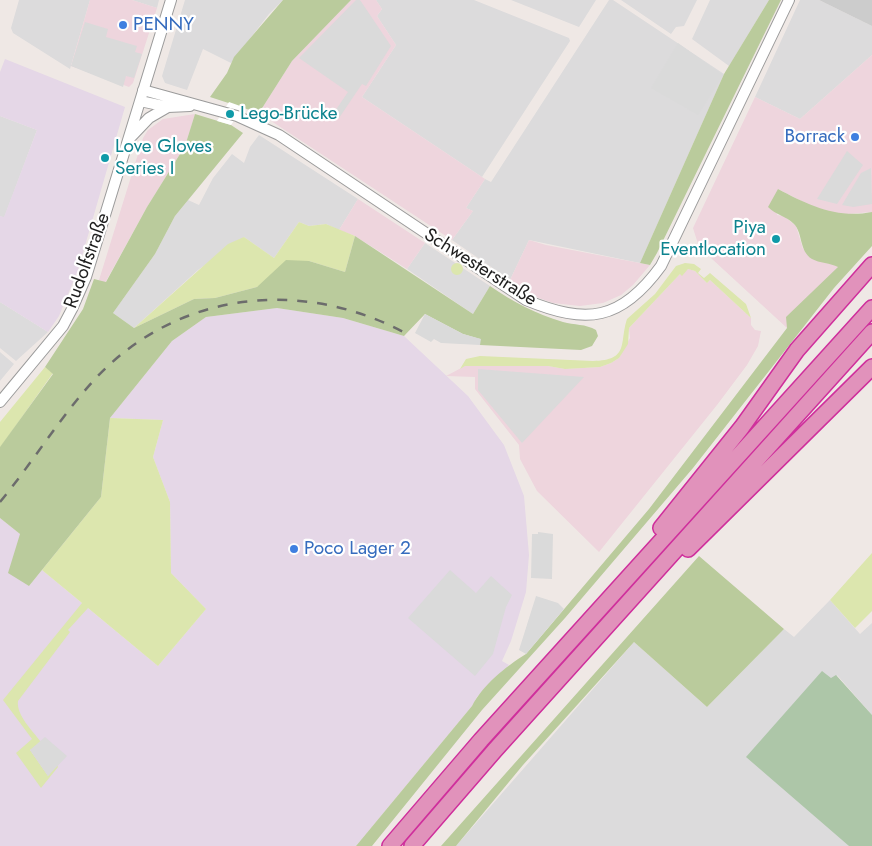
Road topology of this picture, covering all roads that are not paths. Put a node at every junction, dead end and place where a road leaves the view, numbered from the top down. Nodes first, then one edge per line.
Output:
1 (171, 0) edge
2 (789, 0) edge
3 (143, 90) junction
4 (140, 101) junction
5 (198, 105) junction
6 (168, 107) junction
7 (126, 142) junction
8 (872, 265) edge
9 (872, 308) edge
10 (872, 332) edge
11 (872, 367) edge
12 (0, 402) edge
13 (620, 586) junction
14 (633, 596) junction
15 (390, 846) edge
16 (412, 846) edge

1 - 3 street, Rudolfstraße
2 - 5 street, Schwesterstraße
3 - 4 street, Rudolfstraße
3 - 5 street, Schwesterstraße
4 - 6 street, Schwesterstraße
4 - 7 street, Rudolfstraße
5 - 6 street, Schwesterstraße
6 - 7 street
7 - 12 street, Rudolfstraße
8 - 13 highway
9 - 13 highway
10 - 14 highway
11 - 14 highway
13 - 15 highway
14 - 16 highway

